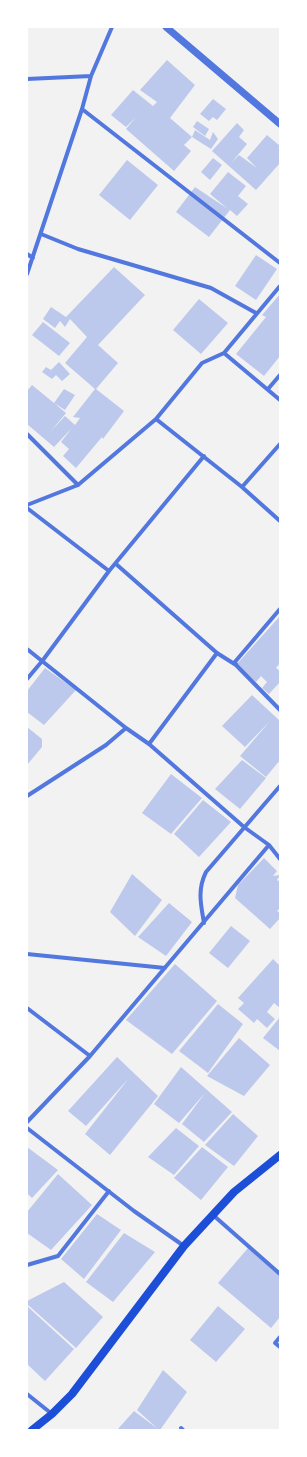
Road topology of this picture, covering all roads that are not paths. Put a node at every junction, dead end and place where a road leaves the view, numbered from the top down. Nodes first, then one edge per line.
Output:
1 (112, 27) edge
2 (166, 27) edge
3 (91, 76) junction
4 (27, 79) edge
5 (82, 109) junction
6 (280, 124) edge
7 (41, 234) junction
8 (27, 254) edge
9 (32, 258) junction
10 (280, 263) edge
11 (27, 274) edge
12 (280, 286) edge
13 (256, 313) junction
14 (224, 353) junction
15 (280, 375) edge
16 (268, 389) junction
17 (280, 400) edge
18 (156, 419) junction
19 (27, 434) edge
20 (280, 444) edge
21 (204, 456) junction
22 (78, 486) junction
23 (242, 487) junction
24 (27, 506) edge
25 (280, 521) edge
26 (116, 564) junction
27 (109, 571) junction
28 (280, 609) edge
29 (27, 649) edge
30 (217, 653) junction
31 (43, 660) junction
32 (236, 665) junction
33 (27, 679) edge
34 (280, 710) edge
35 (126, 728) junction
36 (149, 744) junction
37 (280, 786) edge
38 (27, 796) edge
39 (244, 827) junction
40 (269, 845) junction
41 (280, 858) edge
42 (204, 923) junction
43 (27, 954) edge
44 (165, 968) junction
45 (27, 1008) edge
46 (90, 1056) junction
47 (27, 1122) edge
48 (27, 1128) edge
49 (280, 1155) edge
50 (109, 1191) junction
51 (213, 1215) junction
52 (184, 1246) junction
53 (27, 1265) edge
54 (280, 1274) edge
55 (280, 1337) edge
56 (280, 1347) edge
57 (27, 1394) edge
58 (52, 1414) junction
59 (32, 1430) edge

1 - 3 street
2 - 6 street
3 - 4 street
3 - 5 street
5 - 7 street
5 - 10 street
7 - 9 street
7 - 13 street
8 - 9 street
9 - 11 street
12 - 13 street
13 - 14 street
14 - 16 street
14 - 18 street
15 - 16 street
16 - 17 street
18 - 21 street
18 - 22 street
19 - 22 street
20 - 23 street
21 - 23 street
21 - 26 street
22 - 24 street
23 - 25 street
24 - 27 street
26 - 27 street
26 - 30 street
27 - 31 street
28 - 32 street
29 - 31 street
30 - 32 street
30 - 36 street
31 - 33 street
31 - 35 street
32 - 34 street
35 - 36 street
35 - 38 street
36 - 39 street
37 - 39 street
39 - 40 street
39 - 42 street
40 - 41 street
40 - 42 street
42 - 44 street
43 - 44 street
44 - 46 street
45 - 46 street
46 - 47 street
48 - 50 street
49 - 51 main road
50 - 52 street
50 - 53 street
51 - 52 main road
51 - 54 street
52 - 58 main road
55 - 56 street
57 - 58 street
58 - 59 main road

